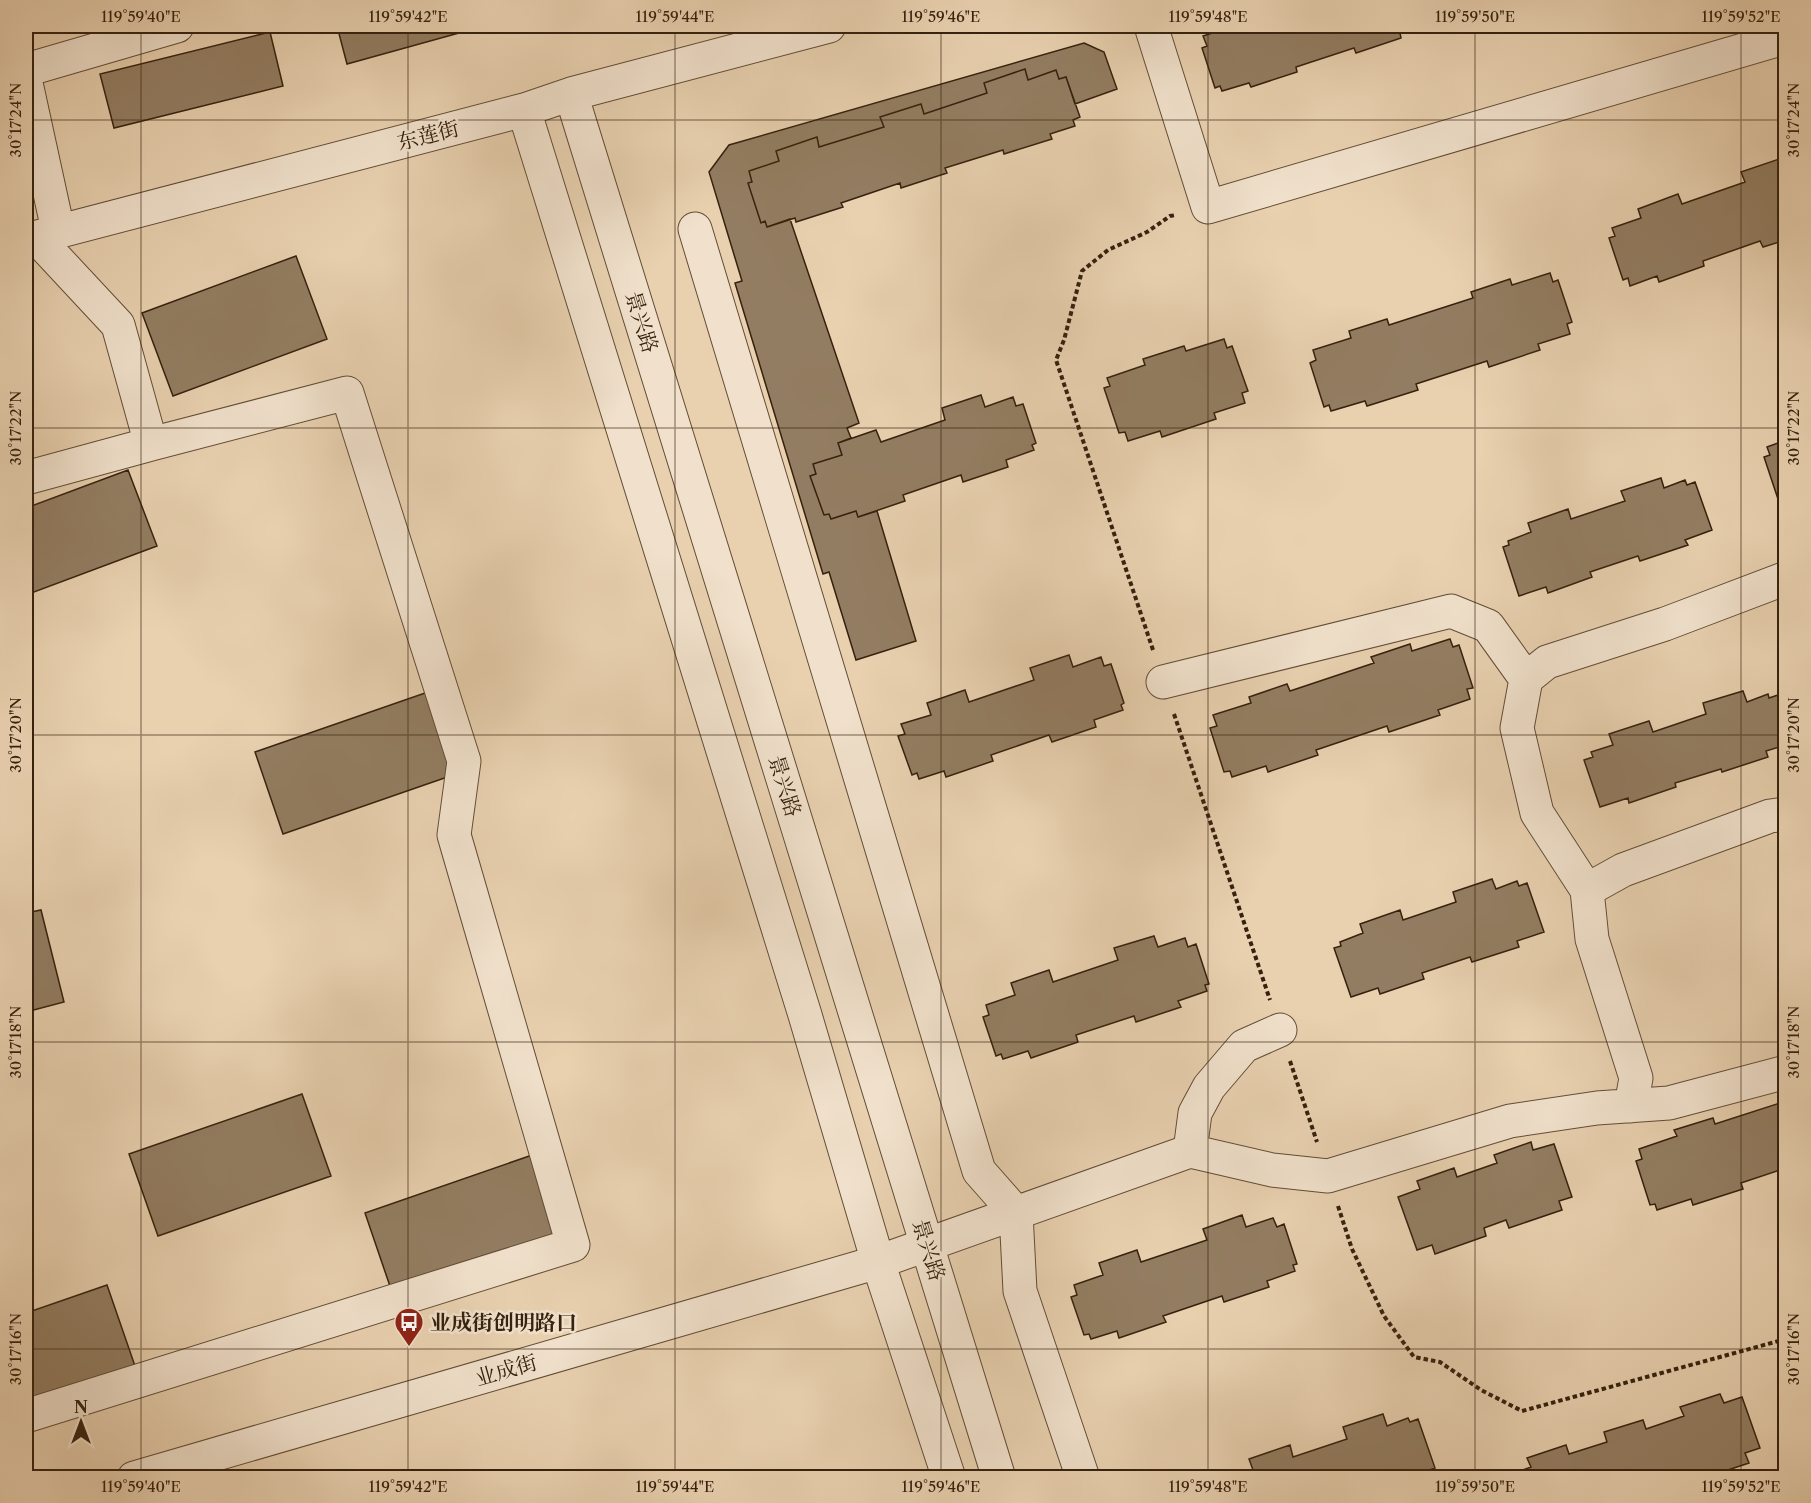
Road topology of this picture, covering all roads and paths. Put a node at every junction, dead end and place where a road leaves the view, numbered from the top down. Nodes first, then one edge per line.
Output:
1 (177, 26) edge
2 (829, 26) edge
3 (1151, 26) edge
4 (1785, 42) edge
5 (26, 70) edge
6 (26, 83) edge
7 (571, 94) junction
8 (524, 110) junction
9 (31, 135) edge
10 (1209, 207) junction
11 (695, 229) dead end
12 (40, 236) edge
13 (151, 444) junction
14 (26, 478) edge
15 (1785, 578) edge
16 (1526, 680) junction
17 (1163, 682) junction
18 (1785, 814) edge
19 (1587, 890) junction
20 (1280, 1030) junction
21 (1785, 1072) edge
22 (1631, 1106) junction
23 (1190, 1151) junction
24 (1328, 1176) junction
25 (1017, 1213) junction
26 (928, 1244) junction
27 (878, 1262) junction
28 (1785, 1340) edge
29 (26, 1416) edge
30 (134, 1478) edge
31 (949, 1478) edge
32 (999, 1478) edge
33 (1083, 1478) edge

1 - 5 street
2 - 7 street, 东莲街
3 - 10 street
4 - 10 street
6 - 9 street
7 - 8 street, 东莲街
7 - 26 street, 景兴路
8 - 12 street, 东莲街
8 - 27 street
9 - 12 street
10 - 17 path
11 - 25 street
12 - 13 street
13 - 14 street
13 - 29 street
15 - 16 street
16 - 17 street
16 - 19 street
17 - 20 path
18 - 19 street
19 - 22 street
20 - 23 street
20 - 24 path
21 - 22 street
22 - 24 street
23 - 24 street
23 - 25 street, 业成街
24 - 28 path
25 - 26 street, 业成街
25 - 33 street
26 - 27 street, 业成街
26 - 32 street, 景兴路
27 - 30 street, 业成街
27 - 31 street

